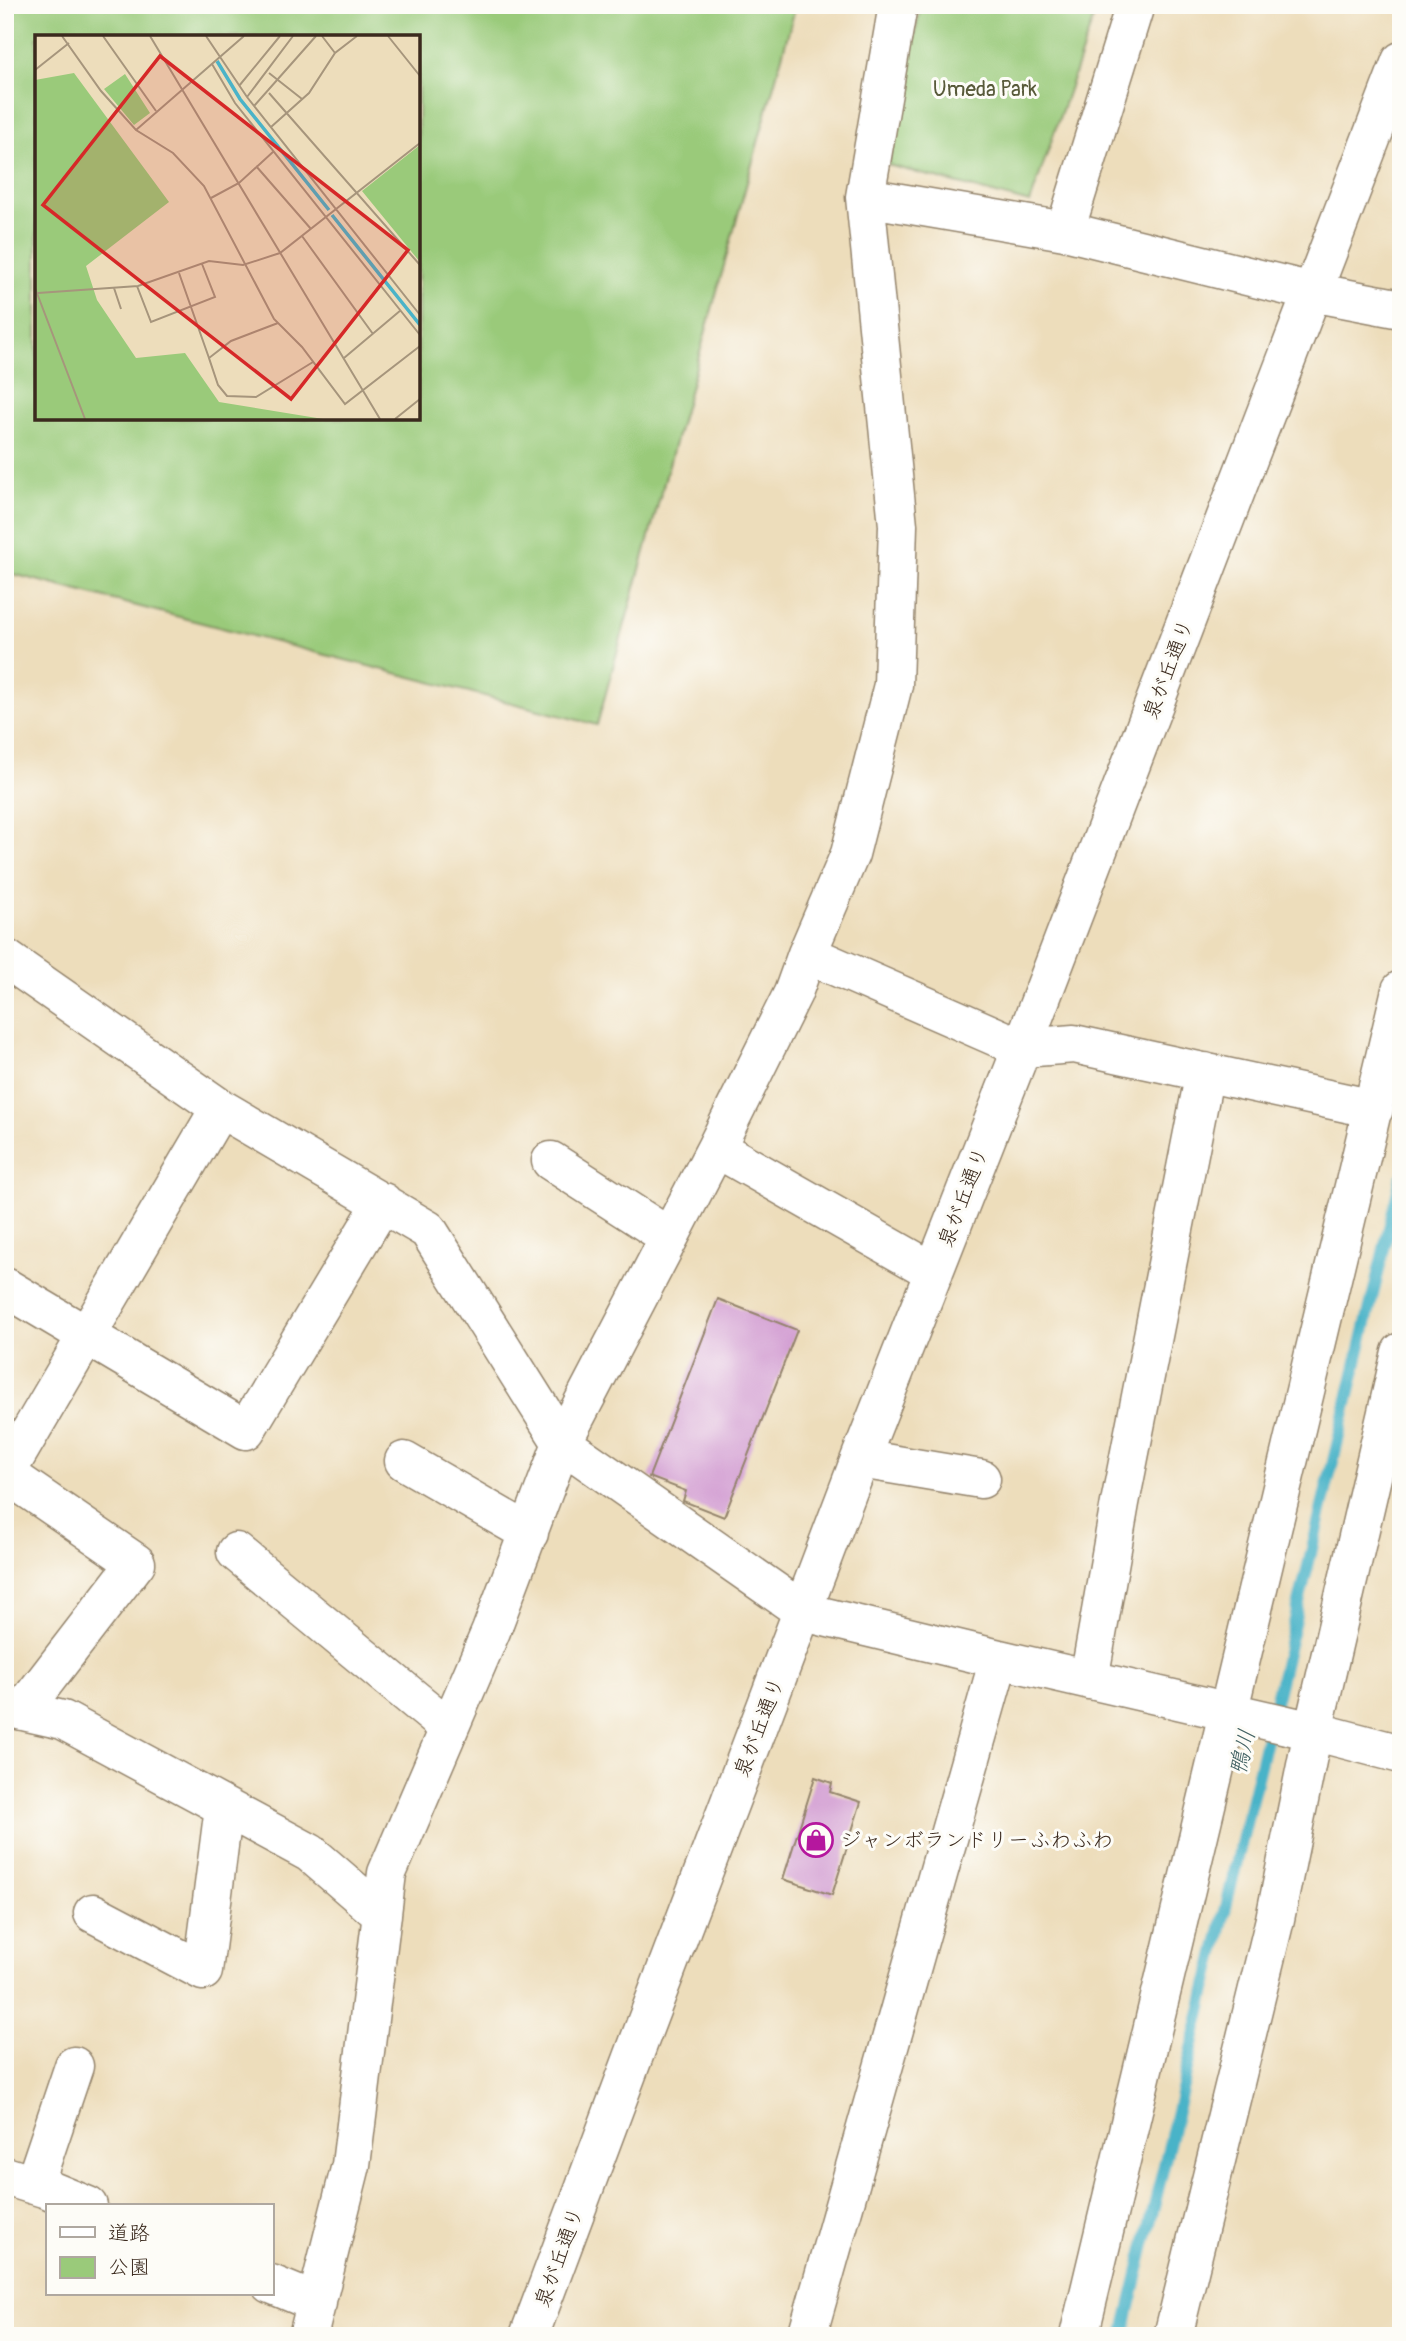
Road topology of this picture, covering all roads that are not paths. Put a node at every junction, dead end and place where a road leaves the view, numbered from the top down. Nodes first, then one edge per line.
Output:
1 (898, 5) edge
2 (1135, 5) edge
3 (1401, 61) edge
4 (865, 197) junction
5 (1065, 231) junction
6 (1312, 292) junction
7 (1401, 309) edge
8 (807, 954) junction
9 (5, 957) edge
10 (1401, 990) edge
11 (1022, 1048) junction
12 (1205, 1072) junction
13 (220, 1108) junction
14 (1374, 1109) junction
15 (716, 1148) junction
16 (551, 1161) dead end
17 (383, 1202) junction
18 (669, 1237) junction
19 (934, 1272) junction
20 (5, 1287) edge
21 (86, 1336) junction
22 (1401, 1352) edge
23 (562, 1443) junction
24 (860, 1459) junction
25 (404, 1461) dead end
26 (6, 1474) edge
27 (982, 1479) dead end
28 (529, 1533) junction
29 (236, 1552) dead end
30 (804, 1612) junction
31 (999, 1659) junction
32 (1089, 1680) junction
33 (14, 1709) edge
34 (1229, 1712) junction
35 (449, 1728) junction
36 (1313, 1731) junction
37 (1401, 1754) edge
38 (224, 1807) junction
39 (93, 1913) dead end
40 (382, 1915) junction
41 (74, 2066) dead end
42 (19, 2180) edge
43 (83, 2204) edge
44 (273, 2286) edge
45 (312, 2320) edge
46 (529, 2336) edge
47 (807, 2336) edge
48 (1079, 2336) edge
49 (1172, 2336) edge

1 - 4 street
2 - 5 street
3 - 6 street, 泉が丘通り
4 - 5 street
4 - 8 street
5 - 6 street
6 - 7 street
6 - 11 street, 泉が丘通り
8 - 11 street
8 - 15 street
9 - 13 street
10 - 14 street
11 - 12 street
11 - 19 street, 泉が丘通り
12 - 14 street
12 - 32 street
13 - 17 street
13 - 21 street
14 - 34 street
15 - 18 street
15 - 19 street
16 - 18 street
17 - 21 street
17 - 23 street
18 - 23 street
19 - 24 street, 泉が丘通り
20 - 21 street
21 - 26 street
22 - 36 street
23 - 28 street
23 - 30 street
24 - 27 street
24 - 30 street, 泉が丘通り
25 - 28 street
26 - 33 street
28 - 35 street
29 - 35 street
30 - 31 street
30 - 46 street, 泉が丘通り
31 - 32 street
31 - 47 street
32 - 34 street
33 - 38 street
34 - 36 street
34 - 48 street
35 - 40 street
36 - 37 street
36 - 49 street
38 - 39 street
38 - 40 street
40 - 45 street
41 - 42 street
42 - 43 street
44 - 45 street

